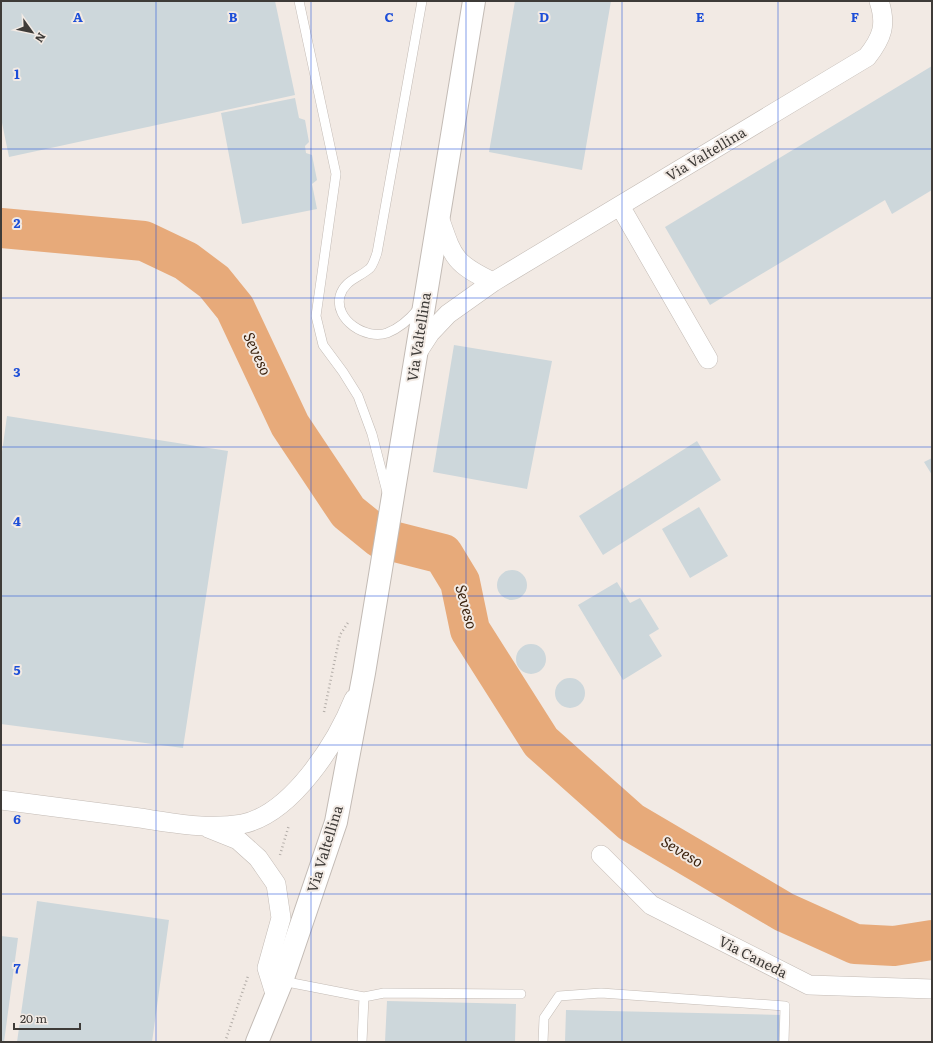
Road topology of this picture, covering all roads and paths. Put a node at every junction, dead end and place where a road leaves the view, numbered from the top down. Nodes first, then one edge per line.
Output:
1 (299, 1) edge
2 (422, 1) edge
3 (474, 1) edge
4 (879, 1) edge
5 (620, 206) junction
6 (439, 217) junction
7 (493, 282) junction
8 (425, 302) junction
9 (416, 354) junction
10 (708, 359) dead end
11 (390, 512) junction
12 (352, 617) dead end
13 (364, 673) junction
14 (323, 714) dead end
15 (1, 800) edge
16 (290, 821) dead end
17 (205, 827) junction
18 (601, 855) dead end
19 (280, 856) dead end
20 (279, 989) junction
21 (932, 989) edge
22 (521, 994) dead end
23 (364, 997) junction
24 (227, 1038) dead end
25 (225, 1042) edge
26 (257, 1042) edge
27 (362, 1042) edge
28 (543, 1042) edge
29 (784, 1042) edge

1 - 11 lane
2 - 8 lane
3 - 6 street, Via Valtellina
4 - 5 street, Via Valtellina
5 - 7 street, Via Valtellina
5 - 10 street
6 - 7 street
6 - 8 street, Via Valtellina
7 - 9 street, Via Valtellina
8 - 9 street, Via Valtellina
9 - 11 street, Via Valtellina
11 - 13 street, Via Valtellina
12 - 14 path
13 - 17 street, Via Valtellina
13 - 20 street, Via Valtellina
15 - 17 street, Via Valtellina
16 - 19 path
17 - 20 street, Via Valtellina
18 - 21 street, Via Caneda
20 - 23 lane
20 - 26 street, Via Valtellina
22 - 23 lane
23 - 27 lane
24 - 25 path
28 - 29 lane

